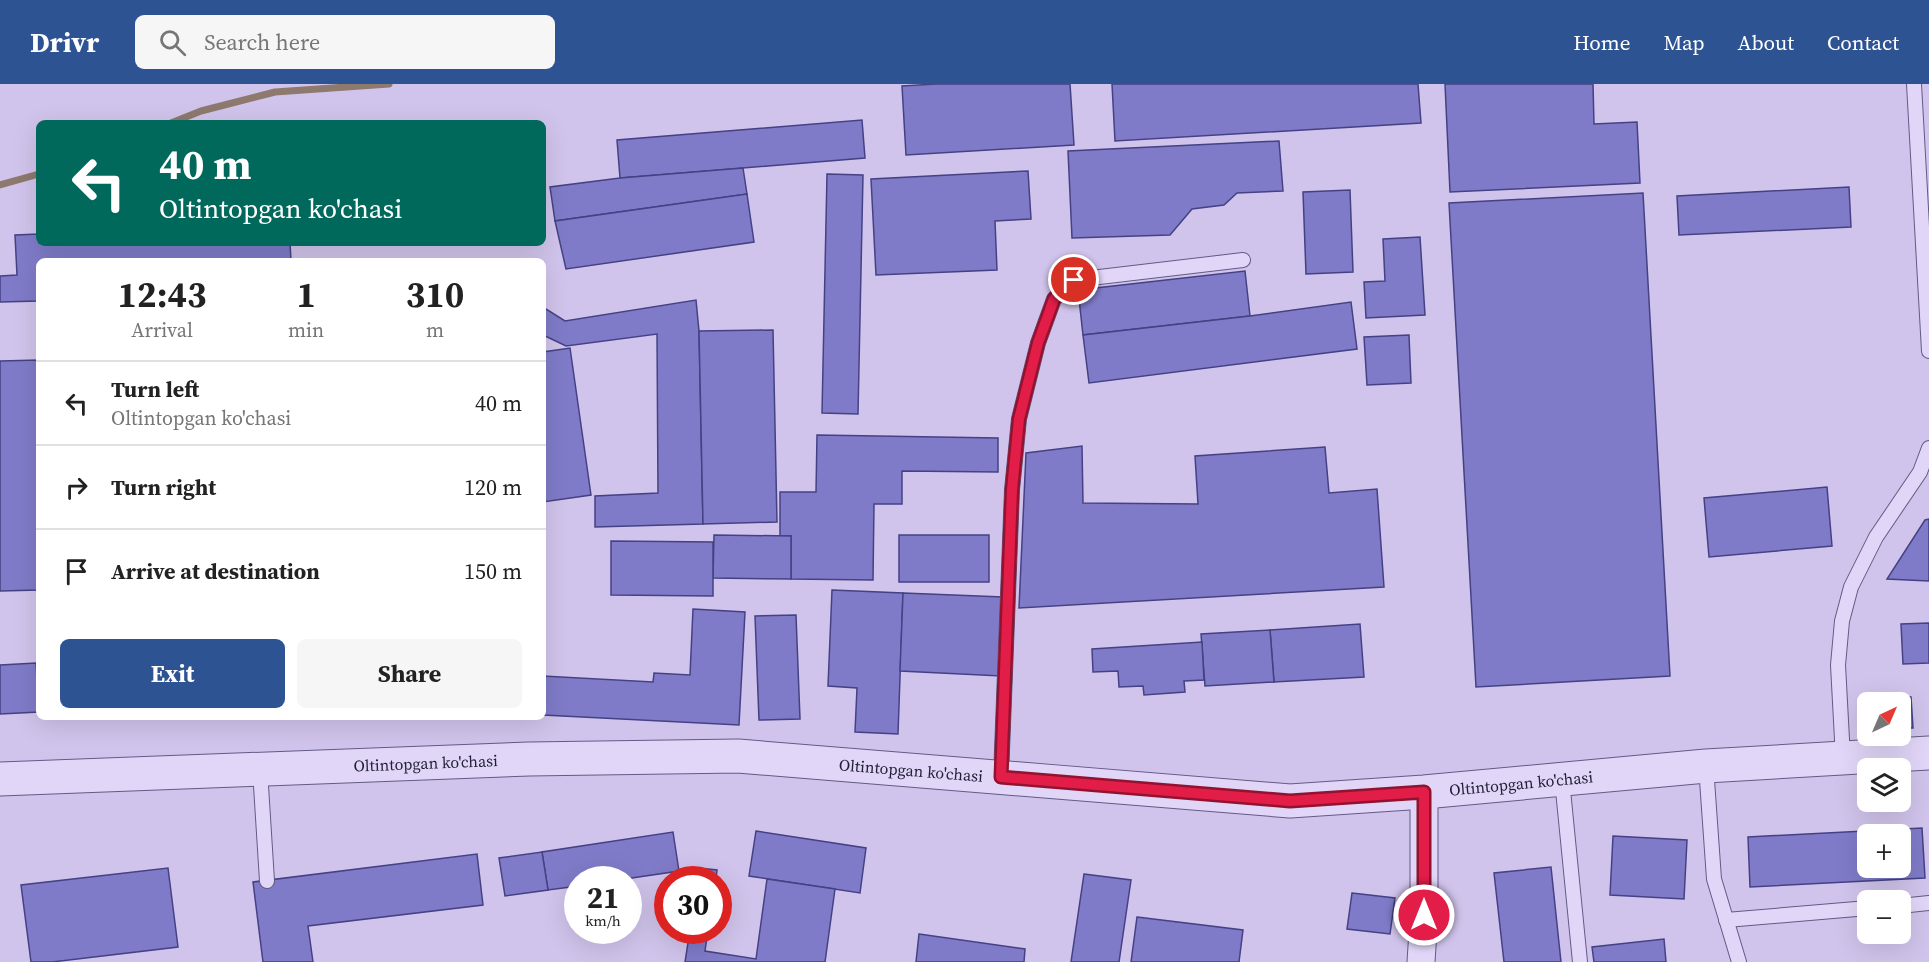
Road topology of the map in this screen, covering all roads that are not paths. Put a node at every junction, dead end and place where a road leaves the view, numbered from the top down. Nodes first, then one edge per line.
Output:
1 (1914, 84) edge
2 (1243, 260) dead end
3 (1929, 351) edge
4 (1929, 448) edge
5 (1929, 753) edge
6 (1843, 758) junction
7 (1706, 766) junction
8 (260, 770) junction
9 (1001, 777) junction
10 (0, 779) edge
11 (1562, 780) junction
12 (1424, 792) junction
13 (267, 880) dead end
14 (1929, 903) edge
15 (1911, 905) edge
16 (1857, 909) edge
17 (1726, 920) junction
18 (1420, 962) edge
19 (1580, 962) edge
20 (1739, 962) edge

1 - 3 lane
2 - 9 lane
4 - 6 lane
5 - 6 street, Oltintopgan ko'chasi
6 - 7 street, Oltintopgan ko'chasi
7 - 11 street, Oltintopgan ko'chasi
7 - 17 lane
8 - 9 street, Oltintopgan ko'chasi
8 - 10 street, Oltintopgan ko'chasi
8 - 13 lane
9 - 12 street, Oltintopgan ko'chasi
11 - 12 street, Oltintopgan ko'chasi
11 - 19 lane
12 - 18 street
14 - 15 lane
16 - 17 lane
17 - 20 lane

